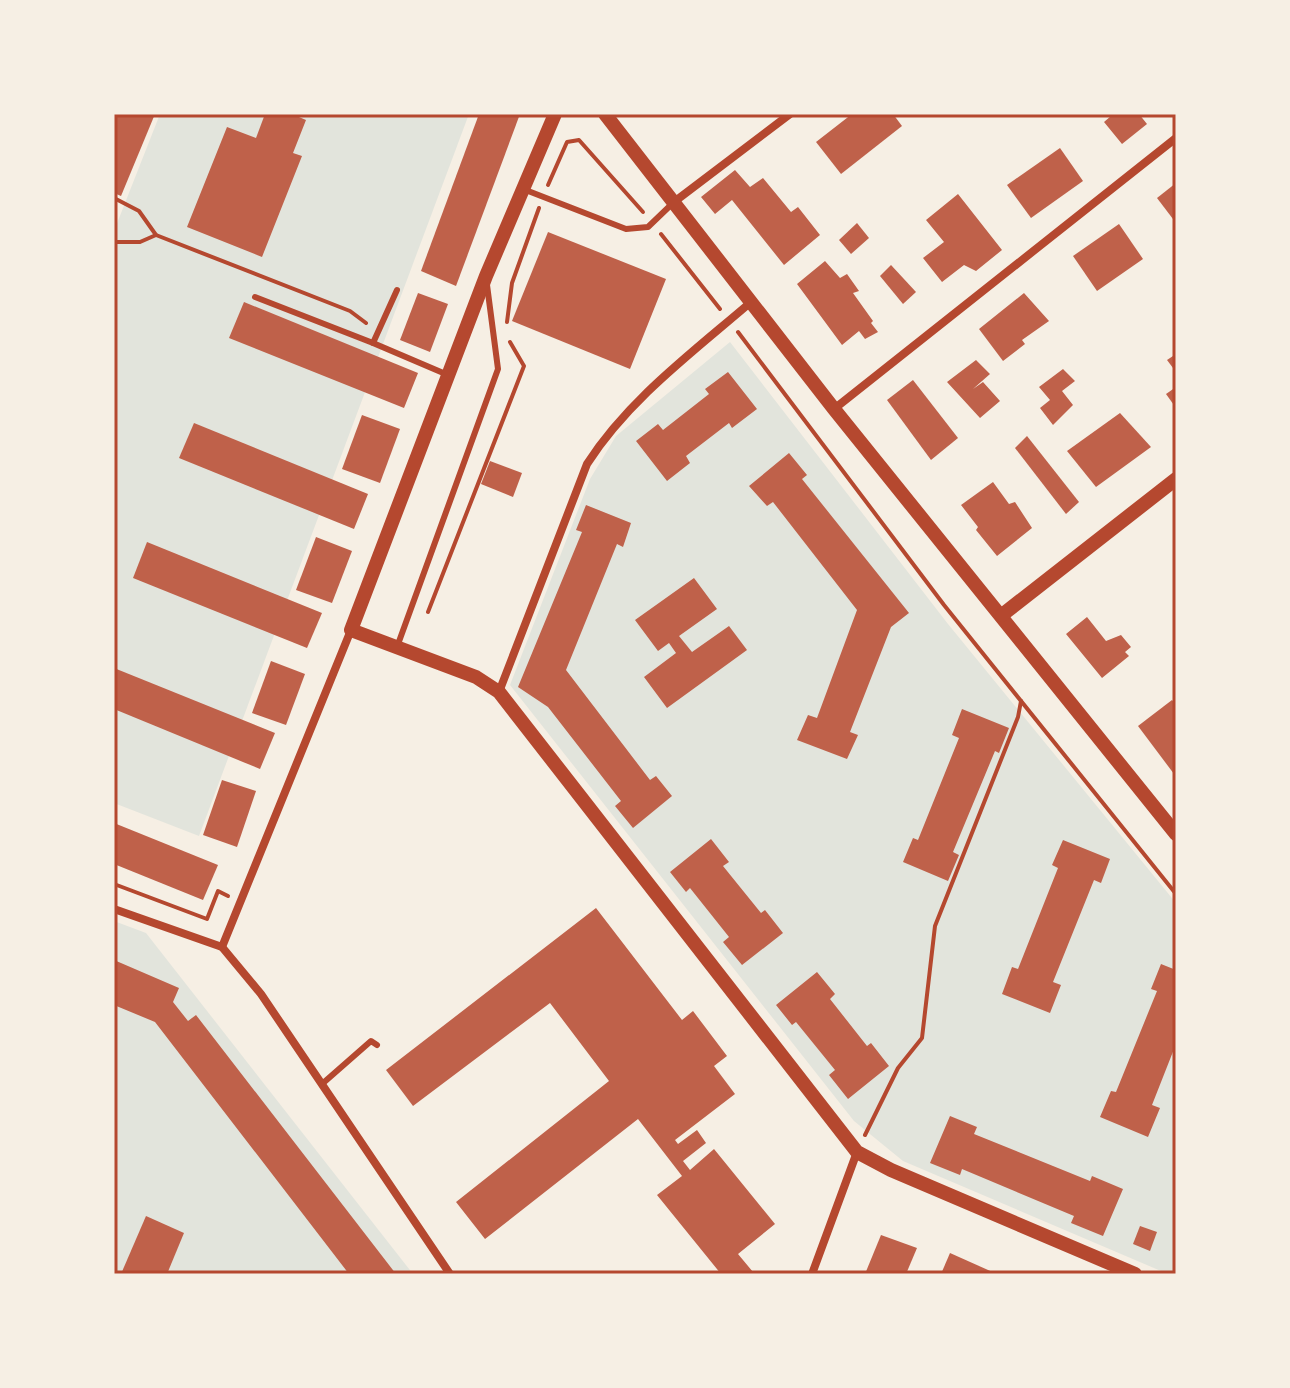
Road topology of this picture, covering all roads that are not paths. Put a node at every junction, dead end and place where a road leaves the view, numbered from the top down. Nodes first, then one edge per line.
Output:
1 (555, 114) edge
2 (605, 114) edge
3 (790, 114) edge
4 (1176, 138) edge
5 (523, 189) junction
6 (674, 202) junction
7 (486, 276) junction
8 (397, 290) dead end
9 (255, 297) dead end
10 (751, 302) junction
11 (373, 343) junction
12 (448, 375) junction
13 (834, 409) junction
14 (1176, 479) edge
15 (1002, 615) junction
16 (351, 630) junction
17 (397, 647) junction
18 (499, 692) junction
19 (1176, 834) edge
20 (114, 909) edge
21 (222, 947) junction
22 (377, 1045) dead end
23 (322, 1084) junction
24 (857, 1152) junction
25 (450, 1274) edge
26 (812, 1274) edge
27 (1135, 1274) edge

1 - 5 street
2 - 6 street
3 - 6 street
4 - 13 street
5 - 6 lane
5 - 7 street
6 - 10 street
7 - 12 street
7 - 17 lane
8 - 11 lane
9 - 11 lane
10 - 13 street
10 - 18 street
11 - 12 lane
12 - 16 street
13 - 15 street
14 - 15 street
15 - 19 street
16 - 17 street
16 - 21 street
17 - 18 street
18 - 24 street
20 - 21 street
21 - 23 street
22 - 23 lane
23 - 25 street
24 - 26 street
24 - 27 street

